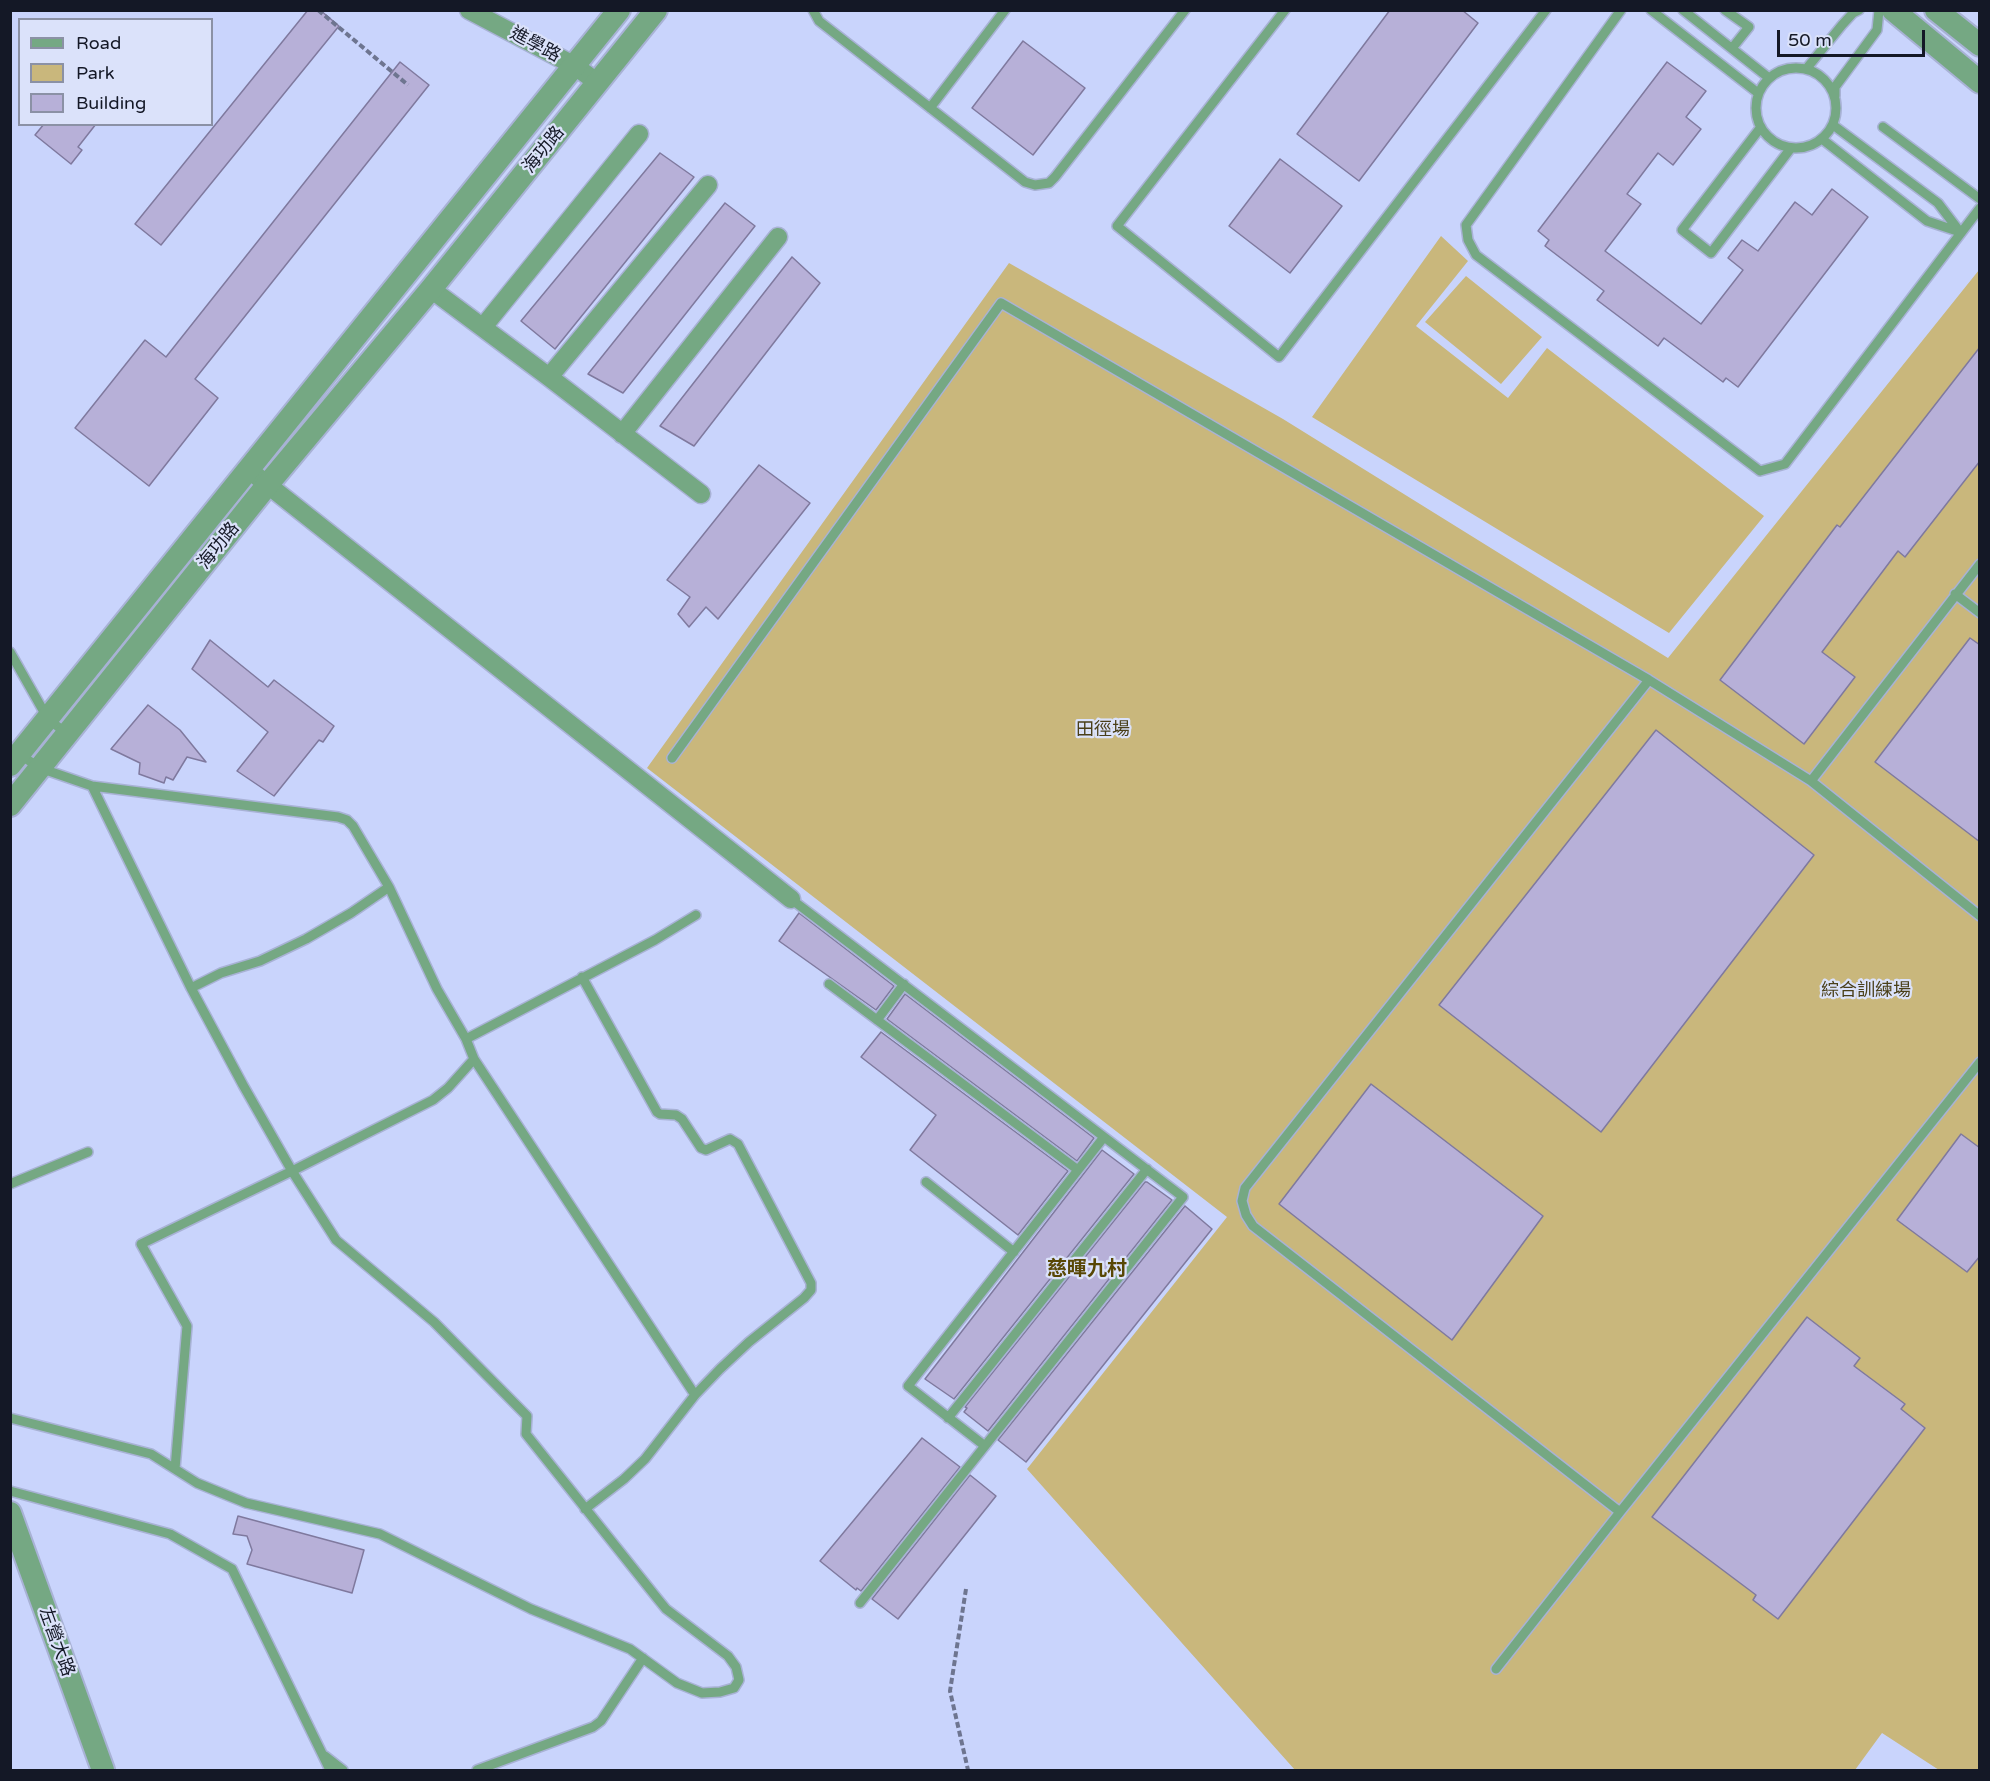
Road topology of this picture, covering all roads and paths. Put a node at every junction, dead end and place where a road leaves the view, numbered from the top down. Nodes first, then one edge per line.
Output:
1 (318, 10) edge
2 (469, 10) edge
3 (619, 10) edge
4 (656, 10) edge
5 (805, 10) edge
6 (813, 10) edge
7 (1005, 10) edge
8 (1185, 10) edge
9 (1285, 10) edge
10 (1546, 10) edge
11 (1621, 10) edge
12 (1651, 10) edge
13 (1683, 10) edge
14 (1725, 10) edge
15 (1859, 10) edge
16 (1880, 10) edge
17 (1893, 10) edge
18 (1936, 10) edge
19 (819, 21) junction
20 (1980, 45) edge
21 (1733, 47) junction
22 (575, 66) junction
23 (1807, 68) junction
24 (1769, 78) junction
25 (1980, 82) edge
26 (598, 83) junction
27 (408, 85) dead end
28 (1758, 93) junction
29 (1836, 99) junction
30 (930, 108) junction
31 (1833, 125) junction
32 (1761, 127) junction
33 (1883, 127) dead end
34 (639, 134) dead end
35 (1822, 139) junction
36 (1791, 148) junction
37 (708, 185) dead end
38 (1980, 199) edge
39 (1980, 208) edge
40 (1960, 232) junction
41 (778, 237) dead end
42 (409, 272) junction
43 (432, 290) junction
44 (483, 327) junction
45 (549, 377) junction
46 (622, 434) junction
47 (249, 470) junction
48 (268, 484) junction
49 (701, 494) dead end
50 (1980, 564) edge
51 (1956, 594) junction
52 (1980, 613) edge
53 (10, 652) edge
54 (1649, 680) junction
55 (48, 719) junction
56 (68, 734) junction
57 (672, 758) dead end
58 (15, 759) edge
59 (40, 768) junction
60 (1811, 781) junction
61 (92, 786) junction
62 (10, 805) edge
63 (389, 887) junction
64 (791, 899) joint
65 (696, 915) dead end
66 (1980, 916) edge
67 (582, 977) junction
68 (829, 984) dead end
69 (904, 984) junction
70 (191, 988) junction
71 (877, 1020) junction
72 (466, 1039) junction
73 (474, 1059) junction
74 (1980, 1062) edge
75 (1104, 1137) junction
76 (88, 1152) dead end
77 (1147, 1169) junction
78 (1078, 1170) junction
79 (292, 1171) junction
80 (926, 1182) dead end
81 (10, 1184) edge
82 (1014, 1252) junction
83 (695, 1395) junction
84 (10, 1418) edge
85 (948, 1418) junction
86 (985, 1446) junction
87 (175, 1469) junction
88 (10, 1491) edge
89 (585, 1509) junction
90 (1620, 1512) junction
91 (10, 1513) edge
92 (16, 1544) edge
93 (966, 1589) dead end
94 (860, 1603) dead end
95 (643, 1658) junction
96 (1496, 1669) dead end
97 (323, 1755) junction
98 (103, 1770) edge
99 (330, 1770) edge
100 (343, 1770) edge
101 (477, 1770) edge
102 (968, 1770) edge

1 - 27 path
2 - 22 street, 進學路
3 - 22 street, 海功路
4 - 26 street, 海功路
5 - 19 lane
6 - 19 lane
7 - 30 lane
8 - 30 lane
9 - 10 lane
11 - 40 lane
12 - 28 lane
13 - 21 lane
14 - 21 lane
15 - 23 lane
16 - 29 lane
17 - 25 street
18 - 20 street
19 - 30 lane
21 - 24 lane
22 - 26 street, 進學路
22 - 42 street, 海功路
23 - 24 lane
23 - 29 lane
24 - 28 lane
26 - 43 street, 海功路
28 - 32 lane
29 - 31 lane
31 - 35 lane
31 - 40 lane
32 - 36 lane
32 - 36 lane
33 - 38 lane
34 - 44 street
35 - 36 lane
35 - 40 lane
37 - 45 street
39 - 40 lane
41 - 46 street
42 - 43 street
42 - 47 street, 海功路
43 - 44 street
43 - 48 street, 海功路
44 - 45 street
45 - 46 street
46 - 49 street
47 - 48 street
47 - 55 street, 海功路
48 - 56 street, 海功路
48 - 64 street
50 - 51 lane
51 - 52 lane
51 - 60 lane
53 - 55 lane
54 - 57 lane
54 - 60 lane
54 - 90 lane
55 - 56 lane
55 - 58 street, 海功路
56 - 59 street, 海功路
58 - 59 lane
59 - 61 lane
59 - 62 street, 海功路
60 - 66 lane
61 - 63 lane
61 - 70 lane
63 - 70 lane
63 - 72 lane
64 - 69 lane
65 - 67 lane
67 - 72 lane
67 - 83 lane
68 - 71 lane
69 - 71 lane
69 - 75 lane
70 - 79 lane
71 - 78 lane
72 - 73 lane
73 - 79 lane
73 - 83 lane
74 - 90 lane
75 - 77 lane
75 - 78 lane
76 - 81 lane
77 - 85 lane
77 - 86 lane
78 - 82 lane
79 - 87 lane
79 - 89 lane
80 - 82 lane
82 - 85 lane
83 - 89 lane
84 - 87 lane
85 - 86 lane
86 - 94 lane
87 - 95 lane
88 - 97 lane
89 - 95 lane
90 - 96 lane
91 - 92 street, 左營大路
92 - 98 street, 左營大路
93 - 102 path
95 - 101 lane
97 - 99 lane
97 - 100 lane

